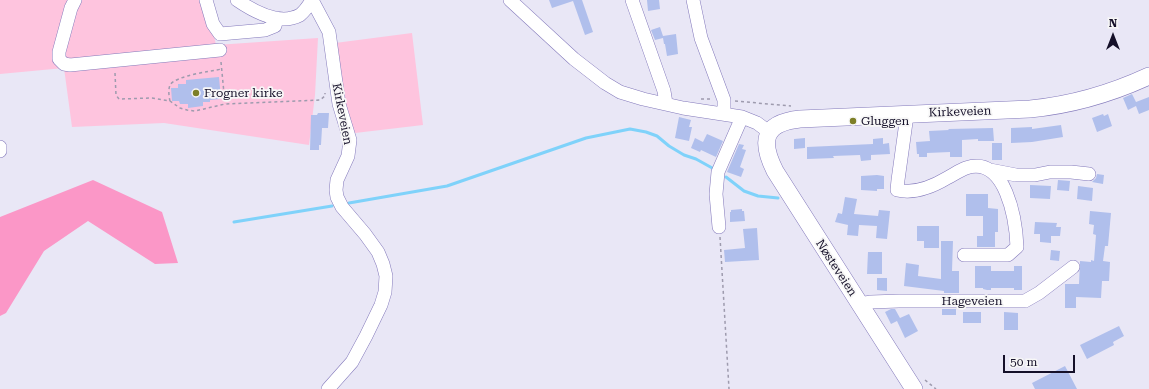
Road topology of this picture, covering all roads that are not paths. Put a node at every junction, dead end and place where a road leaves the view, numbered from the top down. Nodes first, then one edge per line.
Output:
1 (75, 0) edge
2 (206, 0) edge
3 (237, 0) edge
4 (312, 0) edge
5 (510, 0) edge
6 (632, 0) edge
7 (693, 0) edge
8 (277, 18) junction
9 (220, 50) road end
10 (1149, 76) edge
11 (666, 103) junction
12 (724, 114) junction
13 (907, 115) junction
14 (742, 117) junction
15 (768, 138) junction
16 (0, 147) edge
17 (0, 151) edge
18 (990, 170) junction
19 (1089, 174) dead end
20 (719, 227) road end
21 (964, 255) dead end
22 (1074, 267) dead end
23 (860, 304) junction
24 (328, 389) edge
25 (914, 389) edge

1 - 9 street
2 - 8 street
3 - 8 street
4 - 8 street
4 - 24 street, Kirkeveien
5 - 11 street
6 - 11 street
7 - 12 street
10 - 13 main road, Kirkeveien
11 - 12 street
12 - 14 street
13 - 15 main road, Kirkeveien
13 - 18 street
14 - 15 street
14 - 20 street
15 - 23 main road, Nøsteveien
16 - 17 street
18 - 19 street
18 - 21 street
22 - 23 street, Hageveien
23 - 25 main road, Nøsteveien

